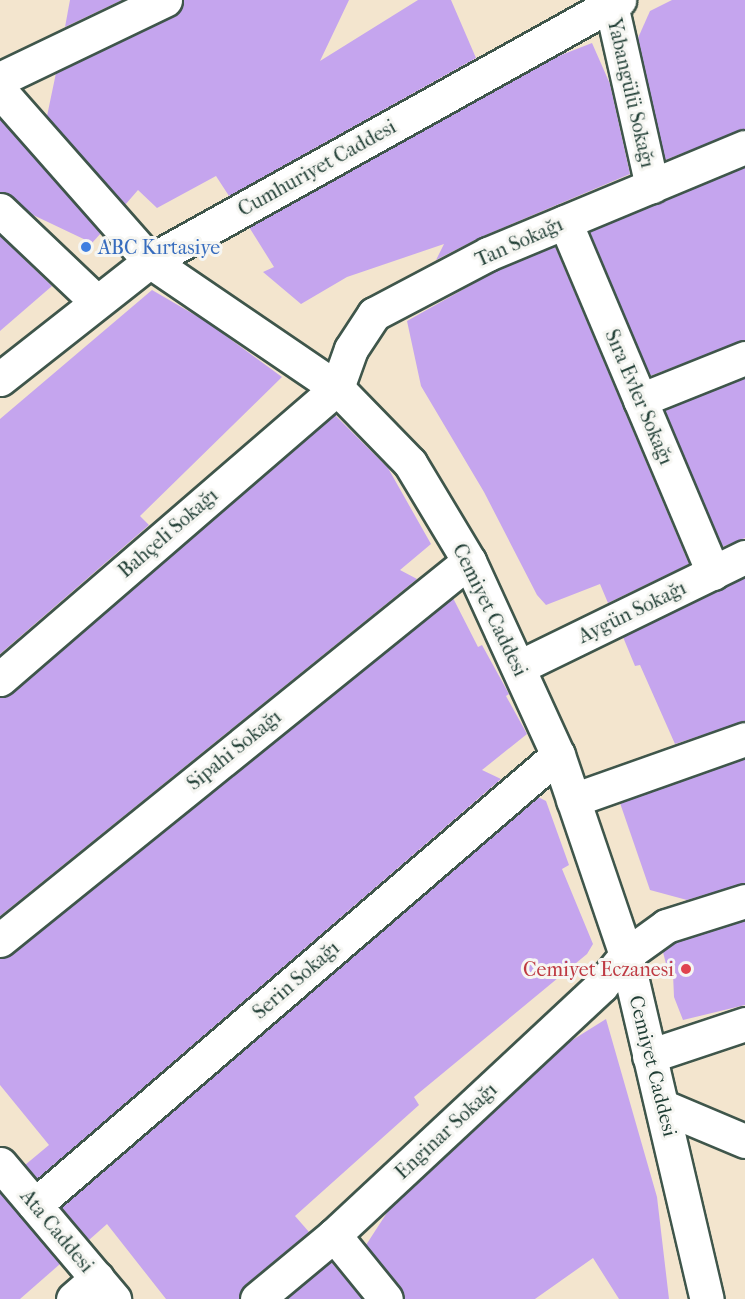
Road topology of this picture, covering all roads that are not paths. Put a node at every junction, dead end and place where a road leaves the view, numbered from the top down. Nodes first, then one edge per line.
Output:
1 (165, 0) edge
2 (613, 2) edge
3 (0, 79) edge
4 (0, 91) edge
5 (745, 147) edge
6 (652, 186) junction
7 (0, 210) edge
8 (565, 222) junction
9 (150, 261) junction
10 (96, 301) junction
11 (745, 358) edge
12 (0, 379) edge
13 (337, 388) junction
14 (640, 400) junction
15 (745, 557) edge
16 (469, 561) junction
17 (713, 573) junction
18 (519, 667) junction
19 (0, 679) edge
20 (745, 739) edge
21 (558, 755) junction
22 (573, 800) junction
23 (745, 901) edge
24 (0, 940) edge
25 (626, 955) junction
26 (745, 1024) edge
27 (649, 1056) junction
28 (664, 1107) junction
29 (745, 1141) edge
30 (0, 1164) edge
31 (35, 1205) junction
32 (334, 1235) junction
33 (106, 1289) edge
34 (73, 1299) edge
35 (257, 1299) edge
36 (386, 1299) edge
37 (707, 1299) edge

1 - 3 street
2 - 6 street, Yabangülü Sokağı
2 - 9 street, Cumhuriyet Caddesi
4 - 9 street, Cemiyet Caddesi
5 - 6 street, Tan Sokağı
6 - 8 street, Tan Sokağı
7 - 10 street
8 - 13 street, Tan Sokağı
8 - 14 street, Sıra Evler Sokağı
9 - 10 street, Cumhuriyet Caddesi
9 - 13 street, Cemiyet Caddesi
10 - 12 street, Cumhuriyet Caddesi
11 - 14 street
13 - 16 street, Cemiyet Caddesi
13 - 19 street, Bahçeli Sokağı
14 - 17 street, Sıra Evler Sokağı
15 - 17 street, Aygün Sokağı
16 - 18 street, Cemiyet Caddesi
16 - 24 street, Sipahi Sokağı
17 - 18 street, Aygün Sokağı
18 - 21 street, Cemiyet Caddesi
20 - 22 street
21 - 22 street, Cemiyet Caddesi
21 - 31 street, Serin Sokağı
22 - 25 street, Cemiyet Caddesi
23 - 25 street, Enginar Sokağı
25 - 27 street, Cemiyet Caddesi
25 - 32 street, Enginar Sokağı
26 - 27 street
27 - 28 street, Cemiyet Caddesi
28 - 29 street
28 - 37 street, Cemiyet Caddesi
30 - 31 street, Ata Caddesi
31 - 33 street, Ata Caddesi
32 - 35 street, Enginar Sokağı
32 - 36 street
33 - 34 street

